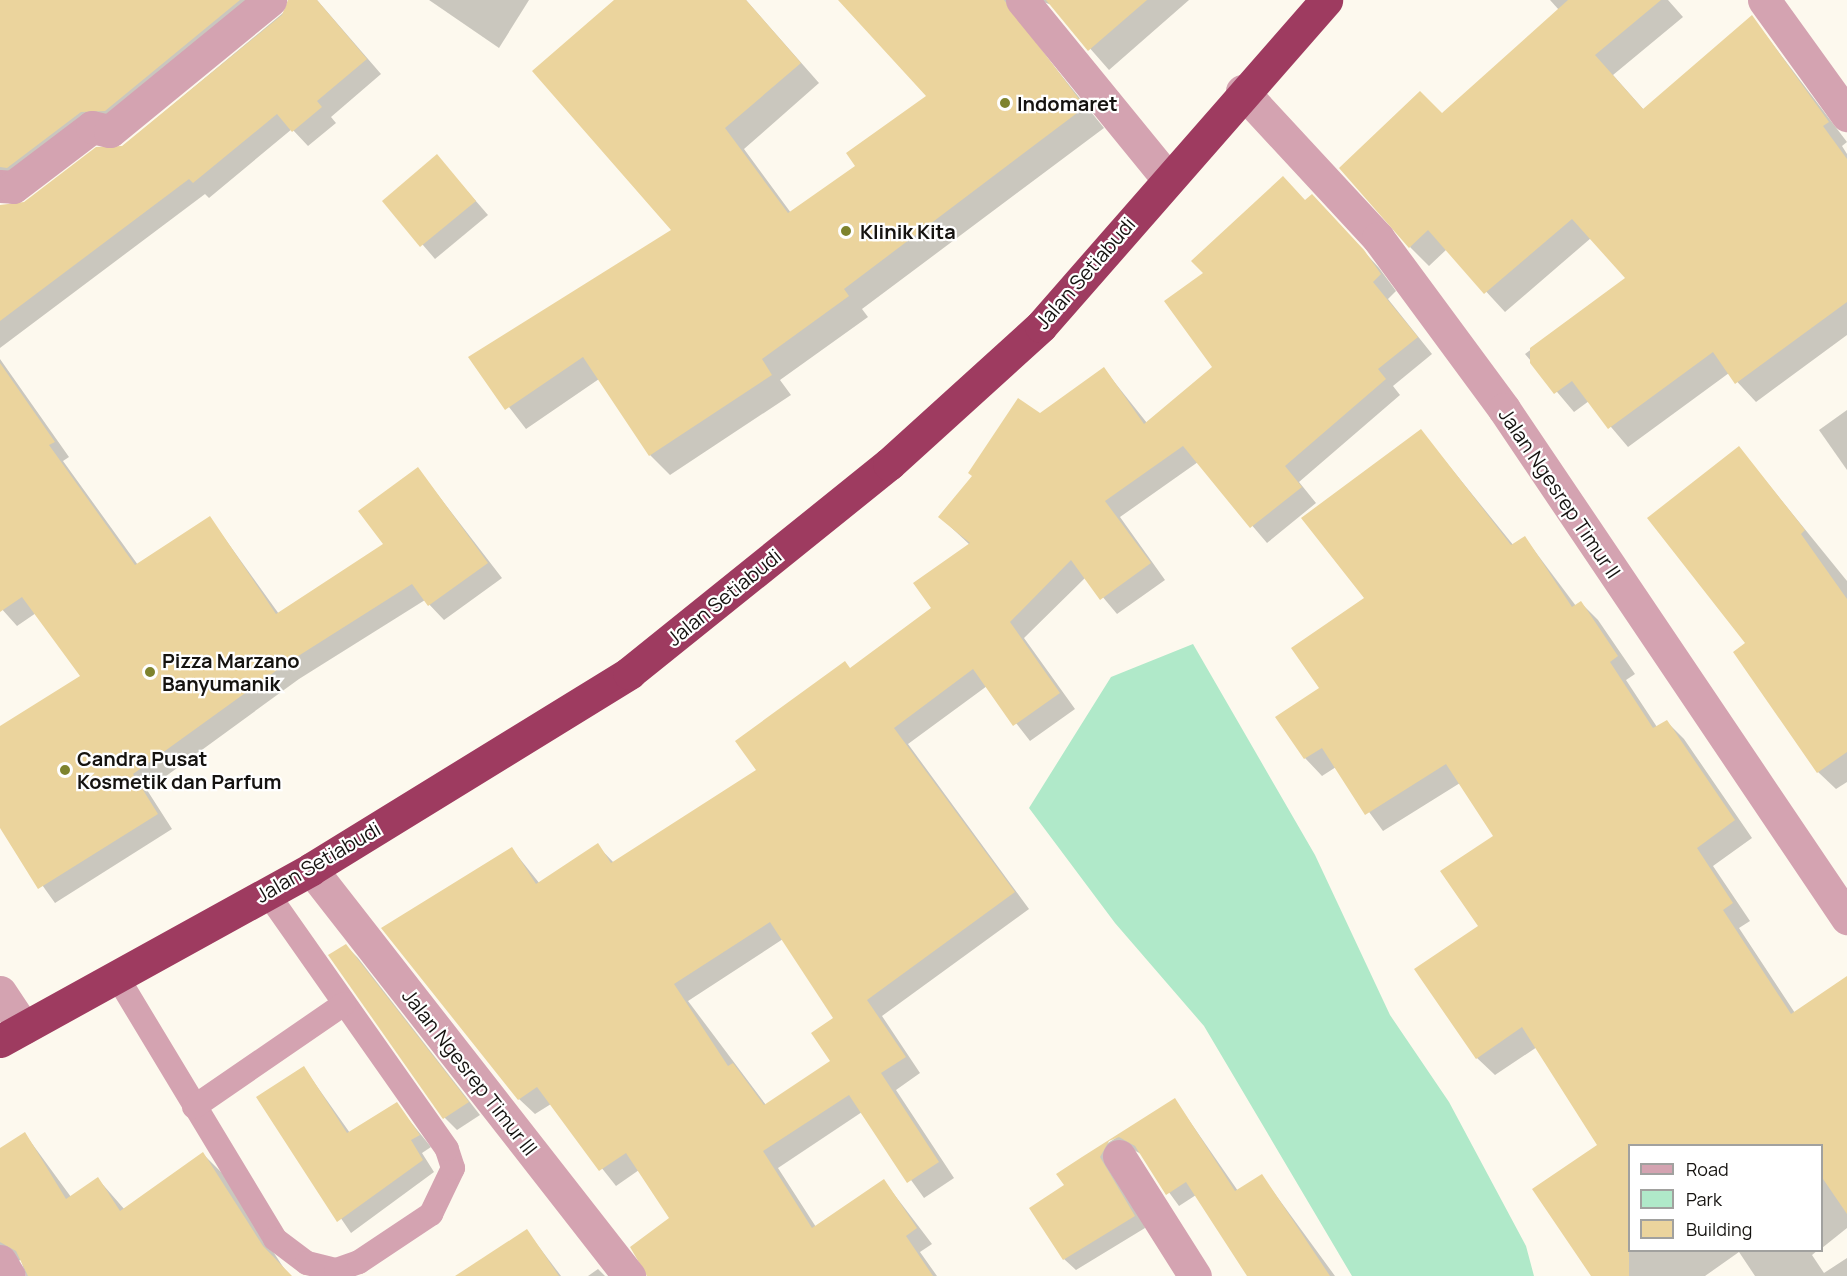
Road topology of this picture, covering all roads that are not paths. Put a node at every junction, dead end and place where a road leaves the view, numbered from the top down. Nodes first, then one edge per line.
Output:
1 (270, 0) edge
2 (1022, 0) edge
3 (1326, 0) edge
4 (1764, 0) edge
5 (1242, 92) junction
6 (1847, 115) edge
7 (1167, 178) junction
8 (0, 186) edge
9 (310, 869) junction
10 (267, 893) junction
11 (1847, 918) edge
12 (116, 975) junction
13 (0, 992) edge
14 (344, 1004) junction
15 (12, 1034) edge
16 (194, 1107) junction
17 (1119, 1156) dead end
18 (0, 1262) edge
19 (9, 1276) edge
20 (629, 1276) edge
21 (1195, 1276) edge

1 - 8 street
2 - 7 street
3 - 5 highway, Jalan Setiabudi
4 - 6 street
5 - 7 highway, Jalan Setiabudi
5 - 11 street, Jalan Ngesrep Timur II
7 - 9 highway, Jalan Setiabudi
9 - 10 highway, Jalan Setiabudi
9 - 20 street, Jalan Ngesrep Timur III
10 - 12 highway, Jalan Setiabudi
10 - 14 lane
12 - 15 highway, Jalan Setiabudi
12 - 16 lane
13 - 15 street
14 - 16 lane
14 - 16 lane
17 - 21 street
18 - 19 street

